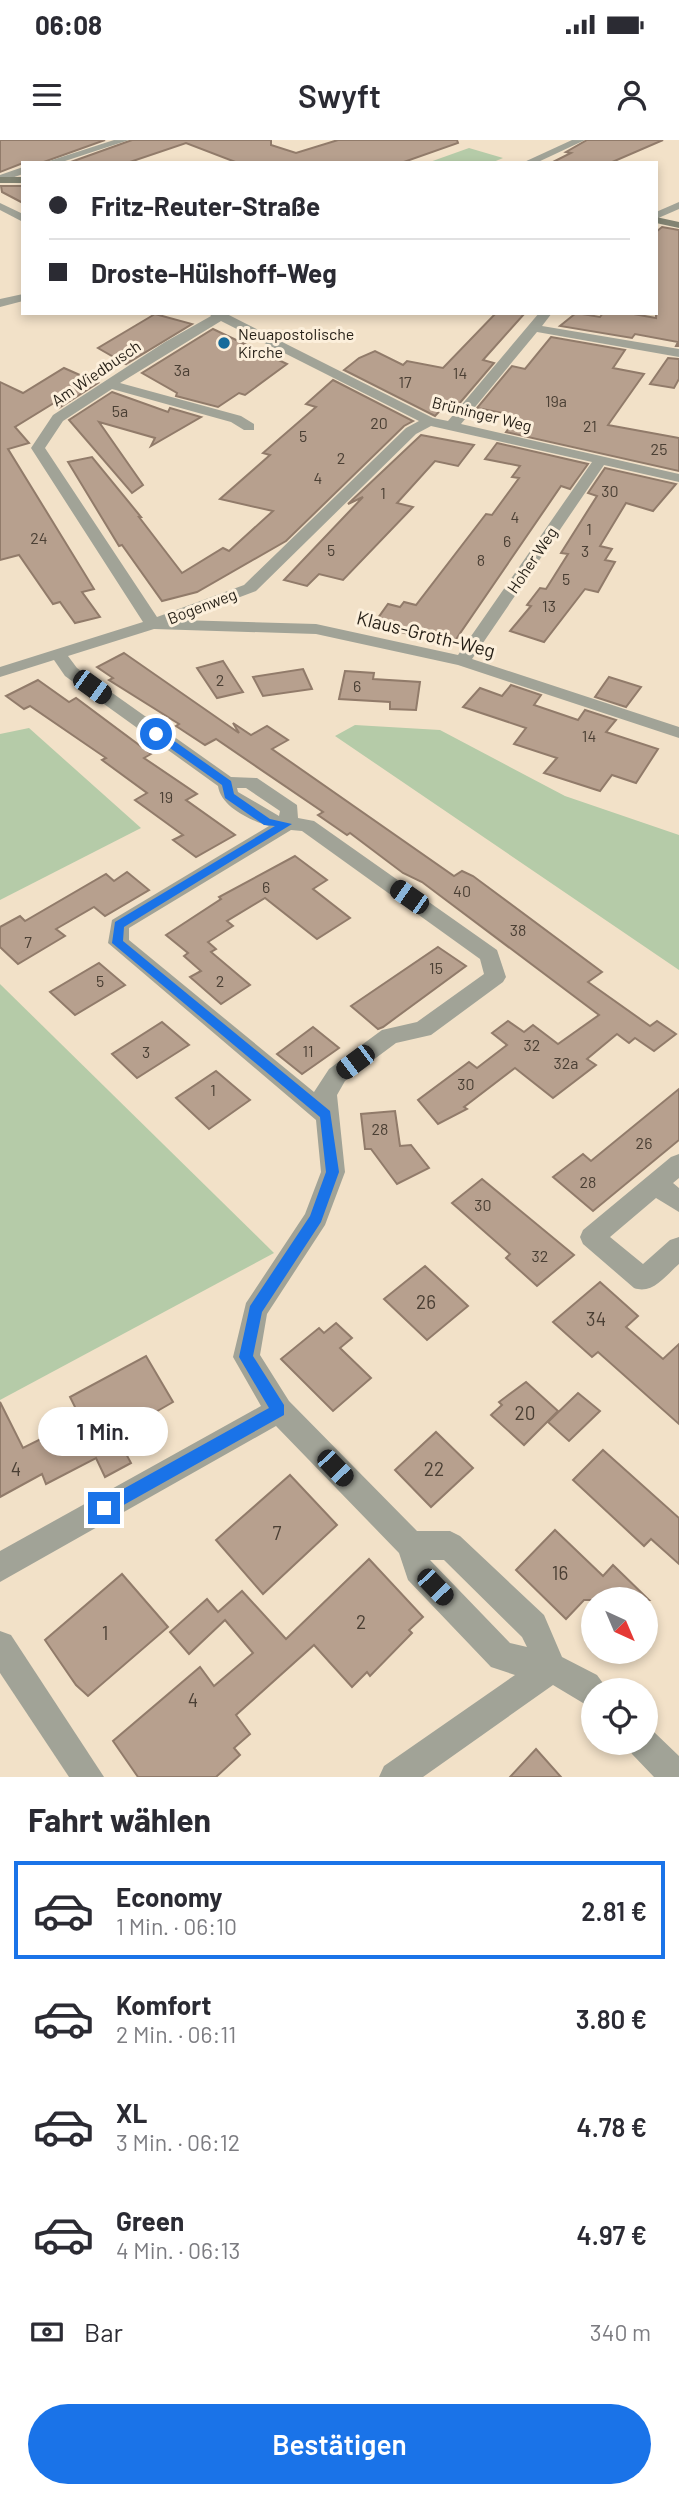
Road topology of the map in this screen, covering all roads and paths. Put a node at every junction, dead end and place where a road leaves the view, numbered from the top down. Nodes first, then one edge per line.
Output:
1 (124, 140) edge
2 (580, 140) edge
3 (55, 161) edge
4 (532, 161) edge
5 (21, 171) edge
6 (0, 180) edge
7 (21, 180) edge
8 (679, 205) edge
9 (0, 206) edge
10 (658, 217) edge
11 (21, 218) edge
12 (658, 219) edge
13 (679, 225) edge
14 (21, 298) edge
15 (0, 303) edge
16 (217, 315) edge
17 (544, 315) edge
18 (534, 328) junction
19 (679, 353) edge
20 (110, 384) junction
21 (429, 421) junction
22 (248, 427) dead end
23 (451, 427) junction
24 (601, 459) junction
25 (679, 478) edge
26 (153, 624) junction
27 (58, 654) junction
28 (462, 662) junction
29 (0, 671) edge
30 (679, 733) edge
31 (287, 824) junction
32 (326, 1115) junction
33 (679, 1164) edge
34 (656, 1184) junction
35 (679, 1202) edge
36 (679, 1248) edge
37 (279, 1410) junction
38 (411, 1545) junction
39 (0, 1567) edge
40 (0, 1646) edge
41 (551, 1668) junction
42 (581, 1686) edge
43 (655, 1755) edge
44 (88, 1777) edge
45 (395, 1777) edge
46 (677, 1777) edge

1 - 3 street
2 - 4 street
5 - 6 street
6 - 7 street
8 - 10 street
9 - 11 street
12 - 13 street
14 - 15 street
16 - 20 street, Am Wiedbusch
16 - 21 street, Brüninger Weg
17 - 18 street
18 - 19 street
18 - 23 street
20 - 22 street
20 - 26 street, Am Wiedbusch
21 - 23 street, Brüninger Weg
21 - 26 street, Bogenweg
23 - 24 street, Brüninger Weg
24 - 25 street, Brüninger Weg
24 - 28 street, Hoher Weg
26 - 27 street, Bogenweg
26 - 28 street, Klaus-Groth-Weg
27 - 29 street, Bogenweg
27 - 31 street
28 - 30 street, Klaus-Groth-Weg
31 - 32 street
31 - 32 street
32 - 37 street
33 - 34 street
34 - 35 street
34 - 36 street
37 - 38 street
37 - 39 street
38 - 41 street
38 - 41 street
40 - 44 street
41 - 42 street
41 - 45 street
43 - 46 street

